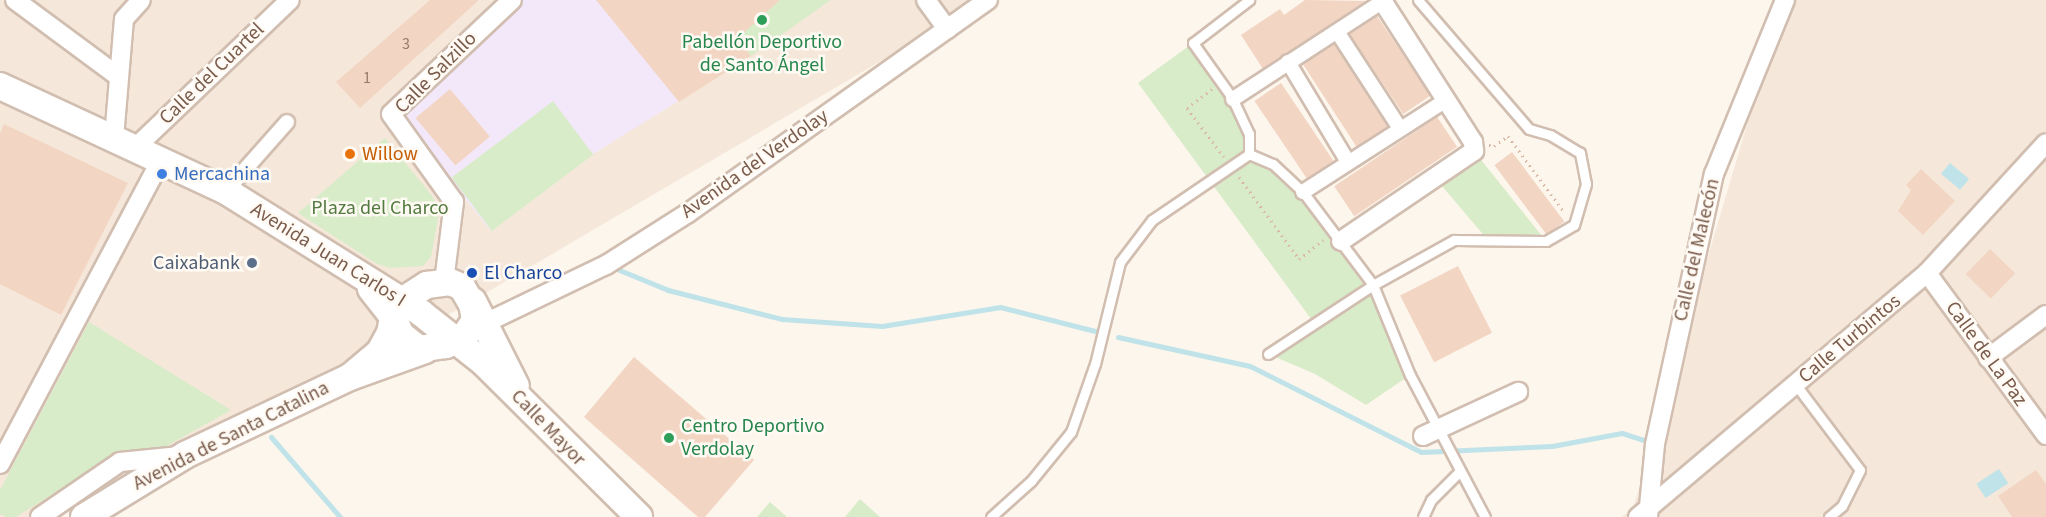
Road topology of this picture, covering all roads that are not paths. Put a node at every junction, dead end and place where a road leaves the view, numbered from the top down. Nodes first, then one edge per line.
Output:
1 (15, 0) edge
2 (141, 0) edge
3 (290, 0) edge
4 (512, 0) edge
5 (926, 0) edge
6 (988, 0) edge
7 (1249, 0) edge
8 (1418, 0) edge
9 (1785, 0) edge
10 (1382, 1) edge
11 (947, 29) junction
12 (1338, 33) junction
13 (1288, 62) junction
14 (119, 77) junction
15 (0, 87) edge
16 (1233, 99) junction
17 (1445, 101) junction
18 (287, 122) dead end
19 (1400, 127) junction
20 (125, 143) junction
21 (2046, 143) edge
22 (1250, 154) junction
23 (161, 160) junction
24 (1348, 162) junction
25 (226, 191) junction
26 (1303, 192) junction
27 (1338, 236) junction
28 (1927, 273) junction
29 (444, 282) junction
30 (1373, 285) junction
31 (398, 309) junction
32 (2046, 315) edge
33 (470, 319) junction
34 (425, 350) junction
35 (1268, 354) dead end
36 (1988, 358) junction
37 (350, 377) junction
38 (1796, 385) junction
39 (1518, 392) dead end
40 (523, 403) junction
41 (1444, 435) junction
42 (2046, 435) edge
43 (1423, 436) dead end
44 (185, 455) junction
45 (0, 464) edge
46 (1460, 471) junction
47 (1644, 515) edge
48 (39, 517) edge
49 (84, 517) edge
50 (639, 517) edge
51 (991, 517) edge
52 (1423, 517) edge
53 (1485, 517) edge
54 (1828, 517) edge

1 - 14 street
2 - 14 street
3 - 20 street, Calle del Cuartel
4 - 29 street, Calle Salzillo
5 - 11 street
6 - 11 street, Avenida del Verdolay
7 - 16 lane
8 - 30 lane
9 - 47 street, Calle del Malecón
10 - 12 street
10 - 17 street
11 - 33 street, Avenida del Verdolay
12 - 13 street
12 - 19 street
13 - 16 street
13 - 24 street
14 - 20 street
15 - 20 main road, Avenida Juan Carlos I
16 - 22 lane
17 - 19 street
17 - 27 street
18 - 25 street
19 - 24 street
20 - 23 main road, Avenida Juan Carlos I
21 - 28 street, Calle Turbintos
22 - 26 lane
22 - 51 lane
23 - 25 main road, Avenida Juan Carlos I
23 - 45 street
24 - 26 street
25 - 31 main road, Avenida Juan Carlos I
26 - 27 lane
27 - 30 lane
28 - 36 street, Calle de La Paz
28 - 38 street, Calle Turbintos
29 - 31 main road
29 - 33 main road
30 - 35 lane
30 - 41 lane
31 - 33 main road, Avenida Juan Carlos I
31 - 34 main road
31 - 37 main road, Avenida de Santa Catalina
32 - 36 street
33 - 34 main road
33 - 40 main road
33 - 40 main road, Calle Mayor
34 - 37 main road, Avenida de Santa Catalina
36 - 42 street, Calle de La Paz
37 - 44 main road, Avenida de Santa Catalina
38 - 47 street, Calle Turbintos
38 - 54 lane
39 - 41 street
40 - 50 main road, Calle Mayor
41 - 43 street
41 - 46 lane
44 - 48 street
44 - 49 main road, Avenida de Santa Catalina
46 - 52 lane
46 - 53 lane

